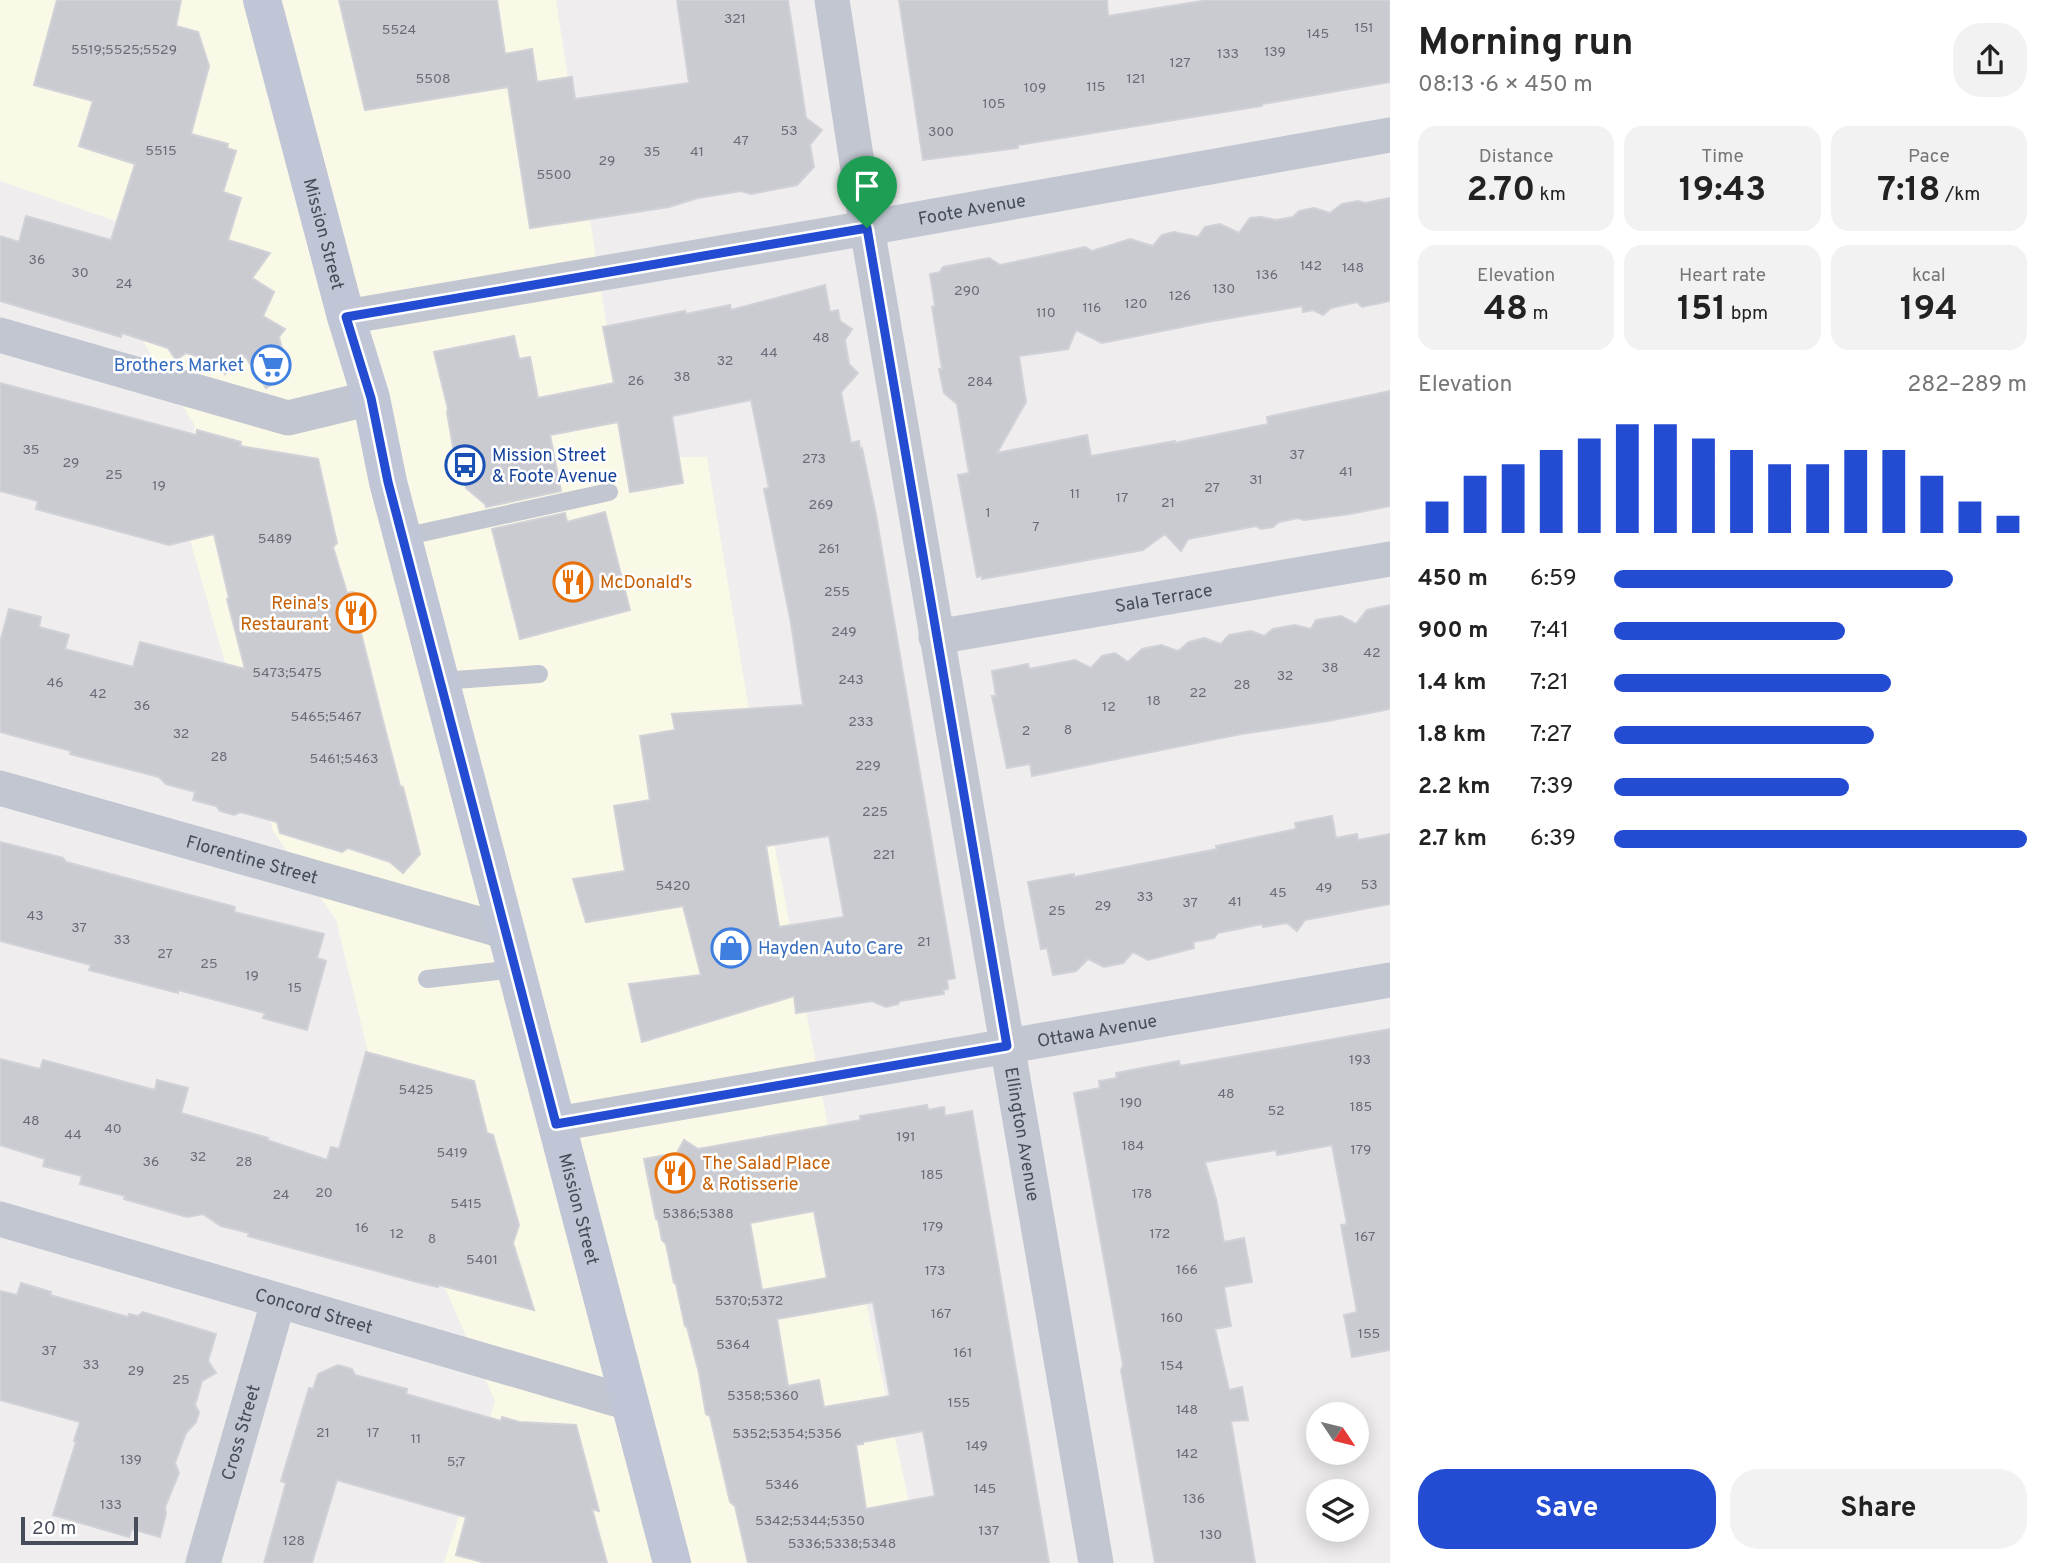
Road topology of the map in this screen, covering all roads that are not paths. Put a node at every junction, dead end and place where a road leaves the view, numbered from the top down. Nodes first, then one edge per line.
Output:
1 (262, 0) edge
2 (832, 0) edge
3 (1390, 135) edge
4 (867, 228) junction
5 (346, 317) junction
6 (0, 335) edge
7 (371, 398) junction
8 (609, 492) dead end
9 (403, 537) junction
10 (1390, 559) edge
11 (936, 637) junction
12 (539, 674) dead end
13 (441, 681) junction
14 (0, 788) edge
15 (507, 932) junction
16 (516, 969) junction
17 (427, 979) dead end
18 (1390, 980) edge
19 (1007, 1046) junction
20 (556, 1124) junction
21 (0, 1219) edge
22 (278, 1302) junction
23 (629, 1403) junction
24 (203, 1563) edge
25 (672, 1563) edge
26 (1096, 1563) edge

1 - 5 main road, Mission Street
2 - 4 street, Ellington Avenue
3 - 4 street, Foote Avenue
4 - 5 street, Foote Avenue
4 - 11 street, Ellington Avenue
5 - 7 main road, Mission Street
6 - 7 street
7 - 9 main road, Mission Street
8 - 9 lane
9 - 13 main road, Mission Street
10 - 11 street, Sala Terrace
11 - 19 street, Ellington Avenue
12 - 13 lane
13 - 15 main road, Mission Street
14 - 15 street, Florentine Street
15 - 16 main road, Mission Street
16 - 17 lane
16 - 20 main road, Mission Street
18 - 19 street, Ottawa Avenue
19 - 20 street, Ottawa Avenue
19 - 26 street, Ellington Avenue
20 - 23 main road, Mission Street
21 - 22 street, Concord Street
22 - 23 street, Concord Street
22 - 24 street, Cross Street
23 - 25 main road, Mission Street

